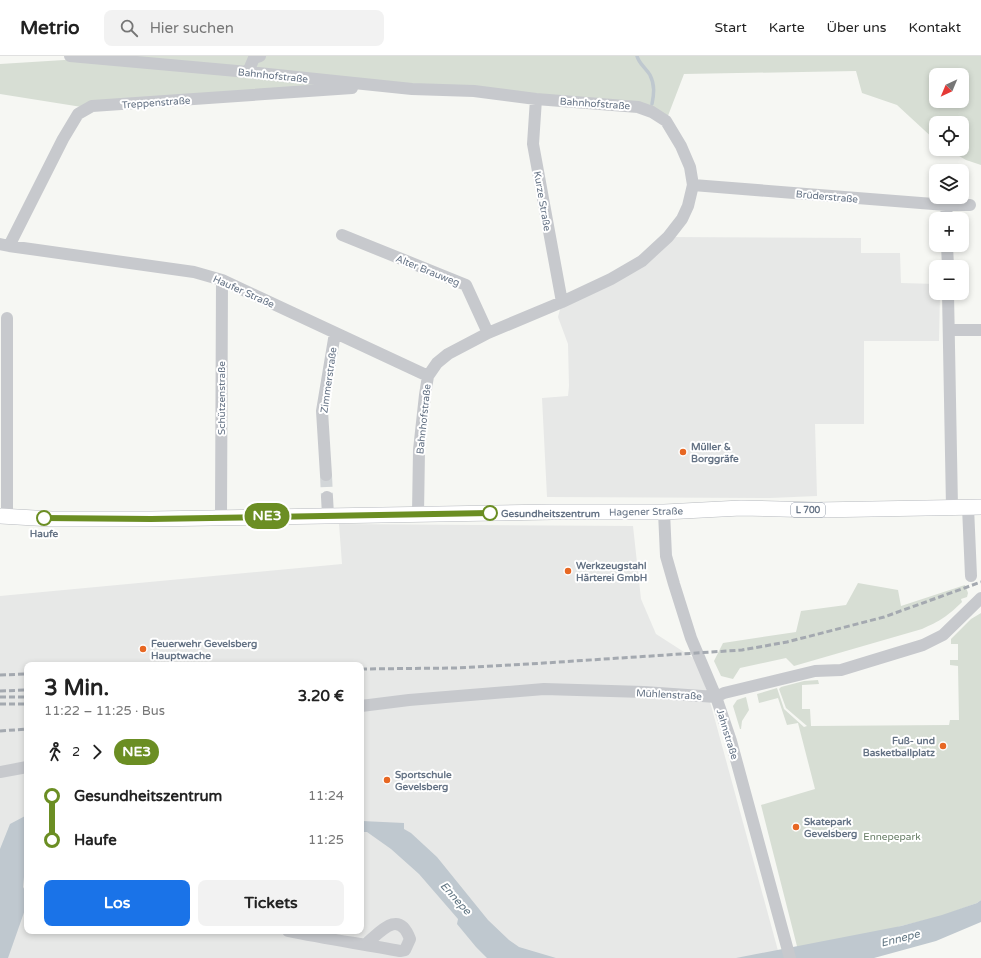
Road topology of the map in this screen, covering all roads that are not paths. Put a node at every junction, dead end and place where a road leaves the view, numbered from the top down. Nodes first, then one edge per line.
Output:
1 (70, 56) edge
2 (260, 56) edge
3 (248, 72) junction
4 (385, 86) junction
5 (536, 99) junction
6 (693, 185) junction
7 (946, 205) junction
8 (976, 206) edge
9 (946, 212) edge
10 (342, 235) dead end
11 (4, 245) edge
12 (222, 280) junction
13 (948, 300) edge
14 (562, 302) junction
15 (7, 318) dead end
16 (949, 330) junction
17 (981, 330) edge
18 (335, 333) junction
19 (488, 333) junction
20 (428, 376) junction
21 (326, 475) tunnel mouth
22 (327, 497) tunnel mouth
23 (952, 507) junction
24 (975, 507) edge
25 (664, 512) junction
26 (418, 514) junction
27 (328, 515) junction
28 (4, 516) edge
29 (221, 517) junction
30 (971, 576) dead end
31 (981, 598) edge
32 (716, 697) junction
33 (364, 706) edge
34 (24, 768) edge
35 (0, 772) edge
36 (303, 934) edge
37 (366, 944) dead end
38 (790, 958) edge

1 - 3 street, Bahnhofstraße
2 - 3 street
3 - 4 street, Bahnhofstraße
4 - 5 street, Bahnhofstraße
4 - 11 street, Treppenstraße
5 - 6 street, Bahnhofstraße
5 - 14 street, Kurze Straße
6 - 7 street, Brüderstraße
6 - 14 street, Bahnhofstraße
7 - 8 street, Brüderstraße
7 - 9 street
10 - 19 street, Alter Brauweg
11 - 12 street, Haufer Straße
12 - 18 street, Haufer Straße
12 - 29 street, Schützenstraße
13 - 16 street
14 - 19 street, Bahnhofstraße
15 - 28 street
16 - 17 street
16 - 23 street
18 - 20 street, Haufer Straße
18 - 21 street, Zimmerstraße
19 - 20 street, Bahnhofstraße
20 - 26 street, Bahnhofstraße
22 - 27 street
23 - 24 main road, Hagener Straße / L 700
23 - 25 main road, Hagener Straße / L 700
24 - 30 street
25 - 26 main road, Hagener Straße / L 700
25 - 32 street, Jahnstraße
26 - 27 main road, Hagener Straße / L 700
27 - 29 main road, Hagener Straße / L 700
28 - 29 main road, Hagener Straße / L 700
31 - 32 street, Mühlenstraße
32 - 33 street, Mühlenstraße
32 - 38 street, Jahnstraße
34 - 35 street
36 - 37 street

